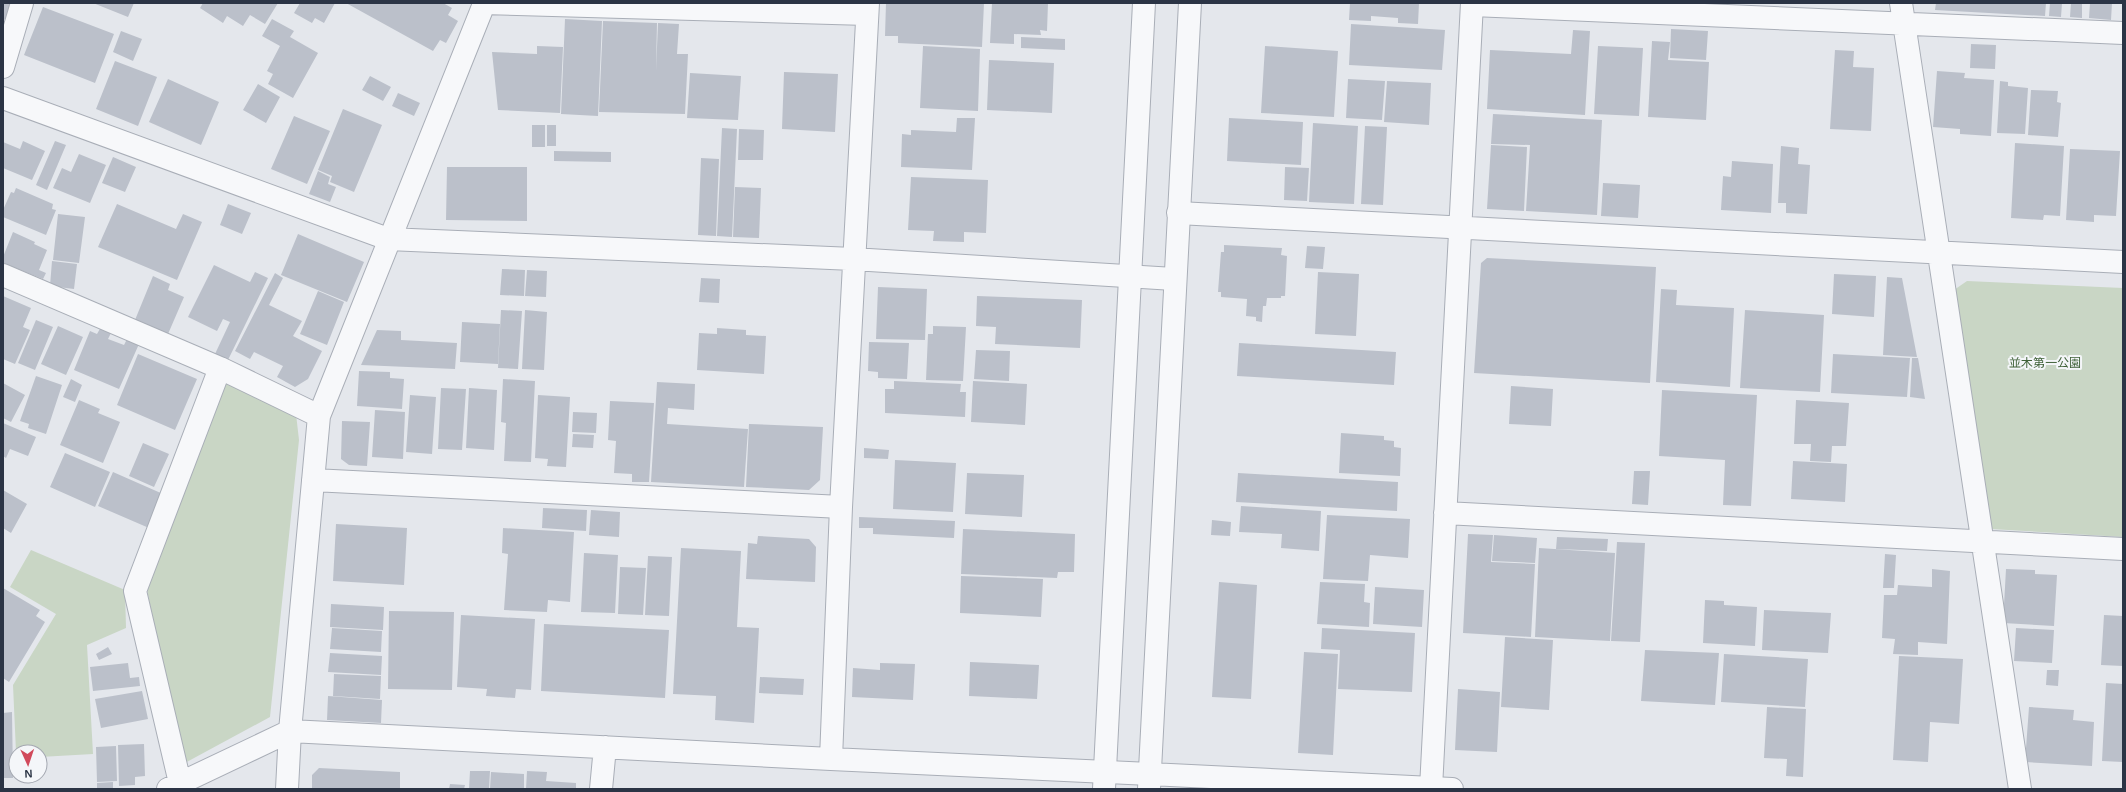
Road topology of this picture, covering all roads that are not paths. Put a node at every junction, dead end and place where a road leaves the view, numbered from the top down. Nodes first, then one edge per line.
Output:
1 (22, 3) edge
2 (1144, 3) edge
3 (1190, 3) edge
4 (483, 4) edge
5 (1472, 4) edge
6 (867, 8) edge
7 (1902, 13) edge
8 (2123, 33) edge
9 (3, 66) edge
10 (3, 98) edge
11 (1178, 213) junction
12 (1460, 227) junction
13 (388, 240) junction
14 (1938, 252) junction
15 (853, 259) junction
16 (2123, 262) edge
17 (3, 275) edge
18 (1131, 277) junction
19 (1174, 279) junction
20 (220, 368) junction
21 (319, 416) junction
22 (313, 480) junction
23 (841, 507) junction
24 (1445, 513) junction
25 (1983, 541) junction
26 (2123, 548) edge
27 (290, 731) junction
28 (605, 747) junction
29 (831, 759) junction
30 (1104, 780) edge
31 (1150, 781) edge
32 (174, 786) edge
33 (1431, 788) junction
34 (286, 789) edge
35 (601, 789) edge
36 (1452, 789) edge
37 (2020, 789) edge

1 - 9 street
2 - 18 street
3 - 11 street
4 - 6 street
4 - 13 street
5 - 7 street
5 - 12 street
6 - 15 street
7 - 8 street
7 - 14 street
10 - 13 street
11 - 12 street
11 - 19 street
12 - 14 street
12 - 24 street
13 - 15 street
13 - 21 street
14 - 16 street
14 - 25 street
15 - 18 street
15 - 23 street
17 - 20 street
18 - 19 street
18 - 30 street
19 - 31 street
20 - 21 street
20 - 32 street
21 - 22 street
22 - 23 street
22 - 27 street
23 - 29 street
24 - 25 street
24 - 33 street
25 - 26 street
25 - 37 street
27 - 28 street
27 - 32 street
27 - 34 street
28 - 29 street
28 - 35 street
29 - 30 street
30 - 31 street
31 - 33 street
33 - 36 street

